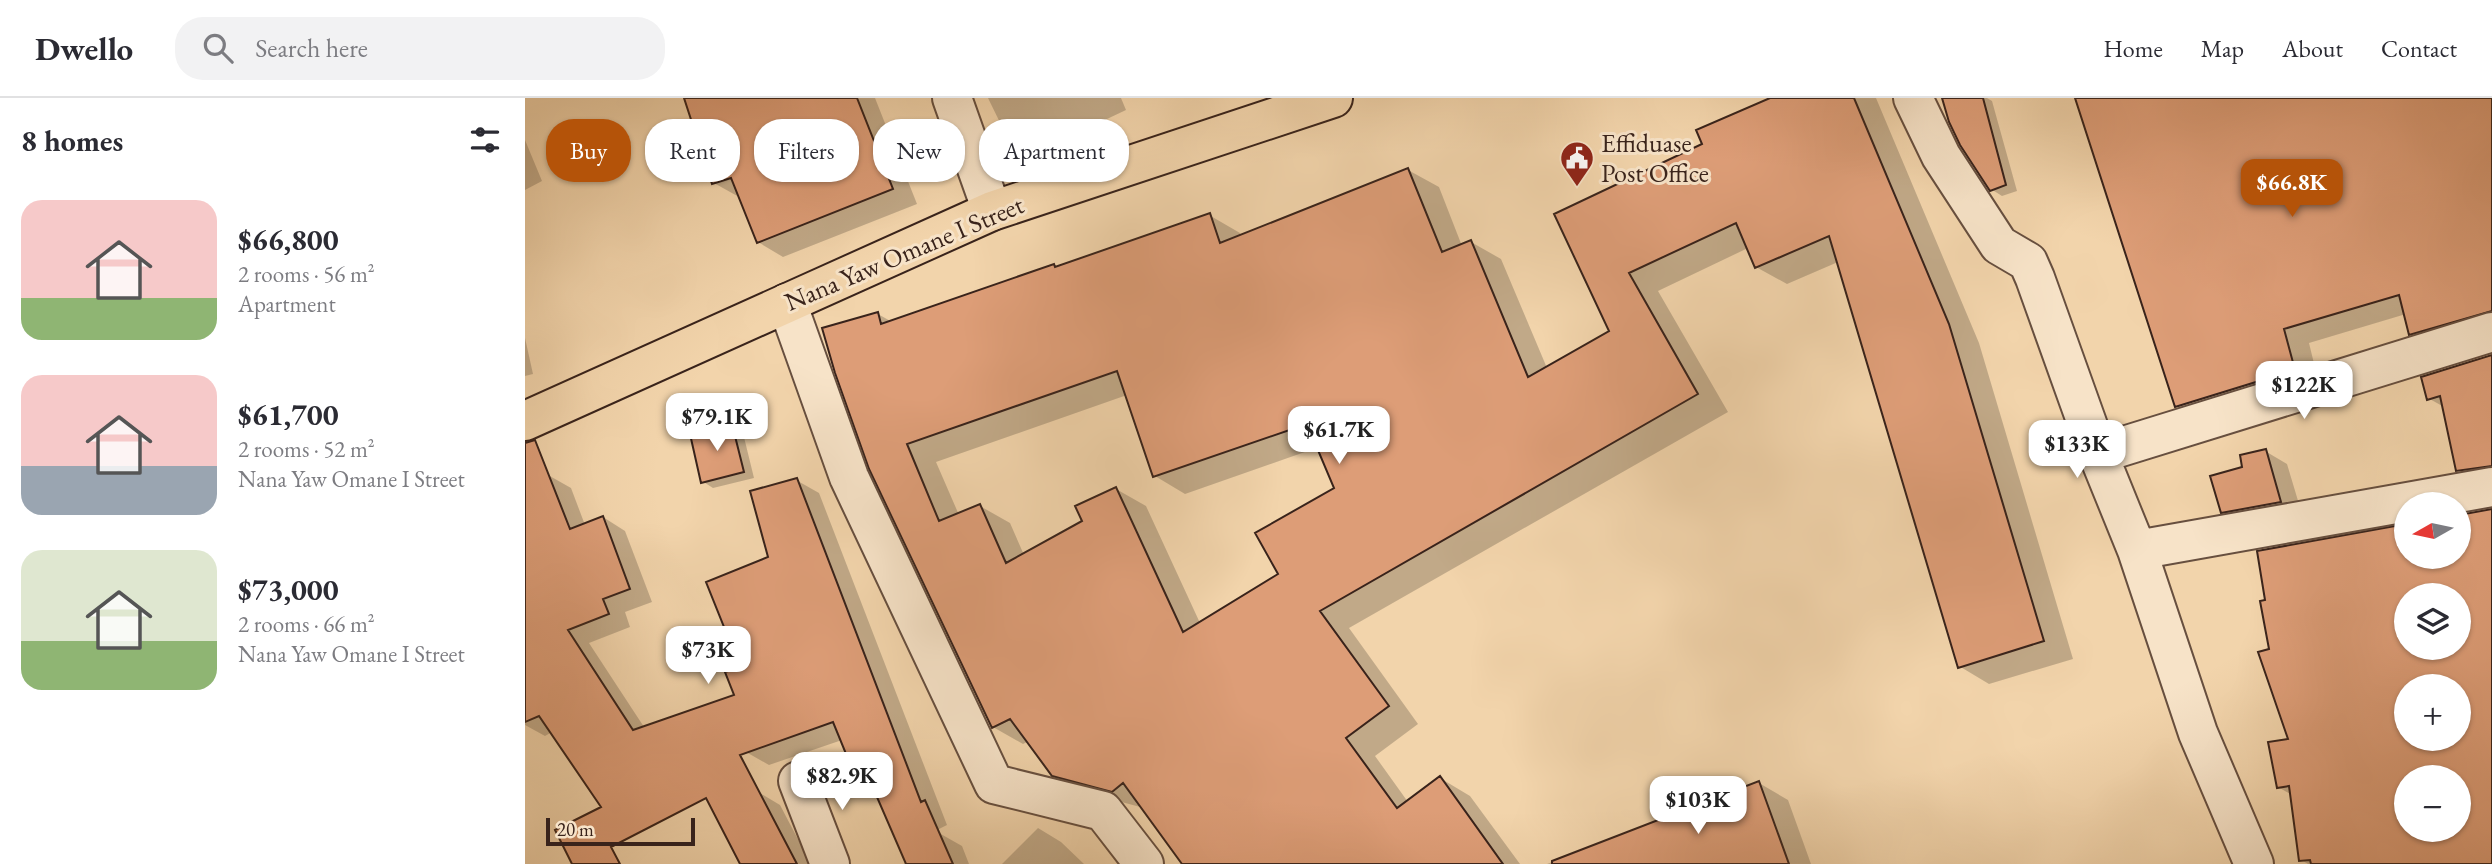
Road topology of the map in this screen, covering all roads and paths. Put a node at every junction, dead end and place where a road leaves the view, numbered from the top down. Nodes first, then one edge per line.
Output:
1 (952, 98) edge
2 (1333, 98) edge
3 (1913, 98) edge
4 (992, 211) junction
5 (787, 303) junction
6 (2492, 332) edge
7 (525, 421) edge
8 (2098, 454) junction
9 (2492, 487) edge
10 (2137, 550) junction
11 (798, 782) dead end
12 (830, 864) edge
13 (1145, 864) edge
14 (2254, 864) edge

1 - 4 street
2 - 4 main road, Nana Yaw Omane I Street
3 - 8 street
4 - 5 main road, Nana Yaw Omane I Street
5 - 7 main road, Nana Yaw Omane I Street
5 - 13 street
6 - 8 street
8 - 10 street
9 - 10 street
10 - 14 street
11 - 12 street

